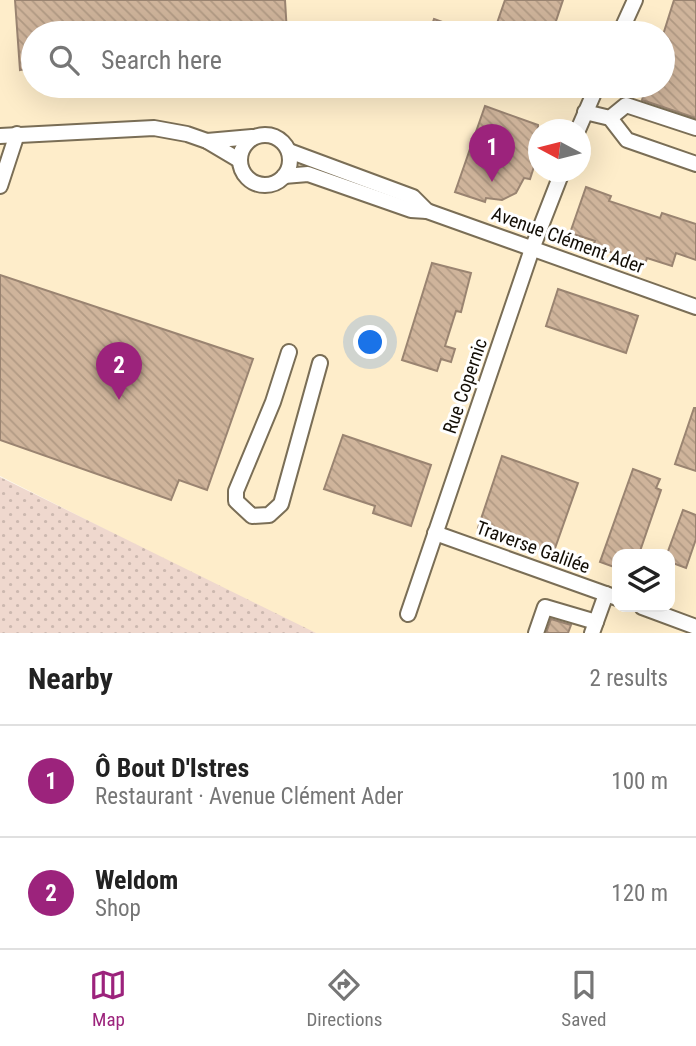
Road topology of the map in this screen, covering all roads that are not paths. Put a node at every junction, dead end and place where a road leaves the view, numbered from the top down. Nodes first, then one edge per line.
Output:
1 (635, 0) edge
2 (625, 21) edge
3 (591, 98) edge
4 (585, 112) junction
5 (610, 118) junction
6 (582, 119) edge
7 (696, 128) edge
8 (17, 134) junction
9 (0, 136) edge
10 (252, 137) junction
11 (207, 141) junction
12 (289, 151) junction
13 (239, 160) junction
14 (696, 164) edge
15 (284, 176) junction
16 (558, 182) edge
17 (0, 186) edge
18 (427, 211) junction
19 (532, 249) junction
20 (696, 307) edge
21 (289, 352) dead end
22 (320, 363) dead end
23 (435, 533) junction
24 (612, 596) edge
25 (656, 612) edge
26 (408, 614) dead end
27 (696, 627) edge
28 (594, 628) edge
29 (536, 633) edge

1 - 2 street
3 - 4 street
4 - 5 street
4 - 6 street
5 - 7 street
5 - 14 street
8 - 9 street
8 - 11 street
8 - 17 street
10 - 11 street
10 - 12 street
10 - 13 street
11 - 13 street
12 - 15 street
12 - 18 street, Avenue Clément Ader
13 - 15 street
15 - 18 street, Avenue Clément Ader
16 - 19 street, Rue Copernic
18 - 19 street, Avenue Clément Ader
19 - 20 street, Avenue Clément Ader
19 - 23 street, Rue Copernic
21 - 22 street
23 - 24 street, Traverse Galilée
23 - 26 street, Rue Copernic
24 - 28 street
25 - 27 street
28 - 29 street

